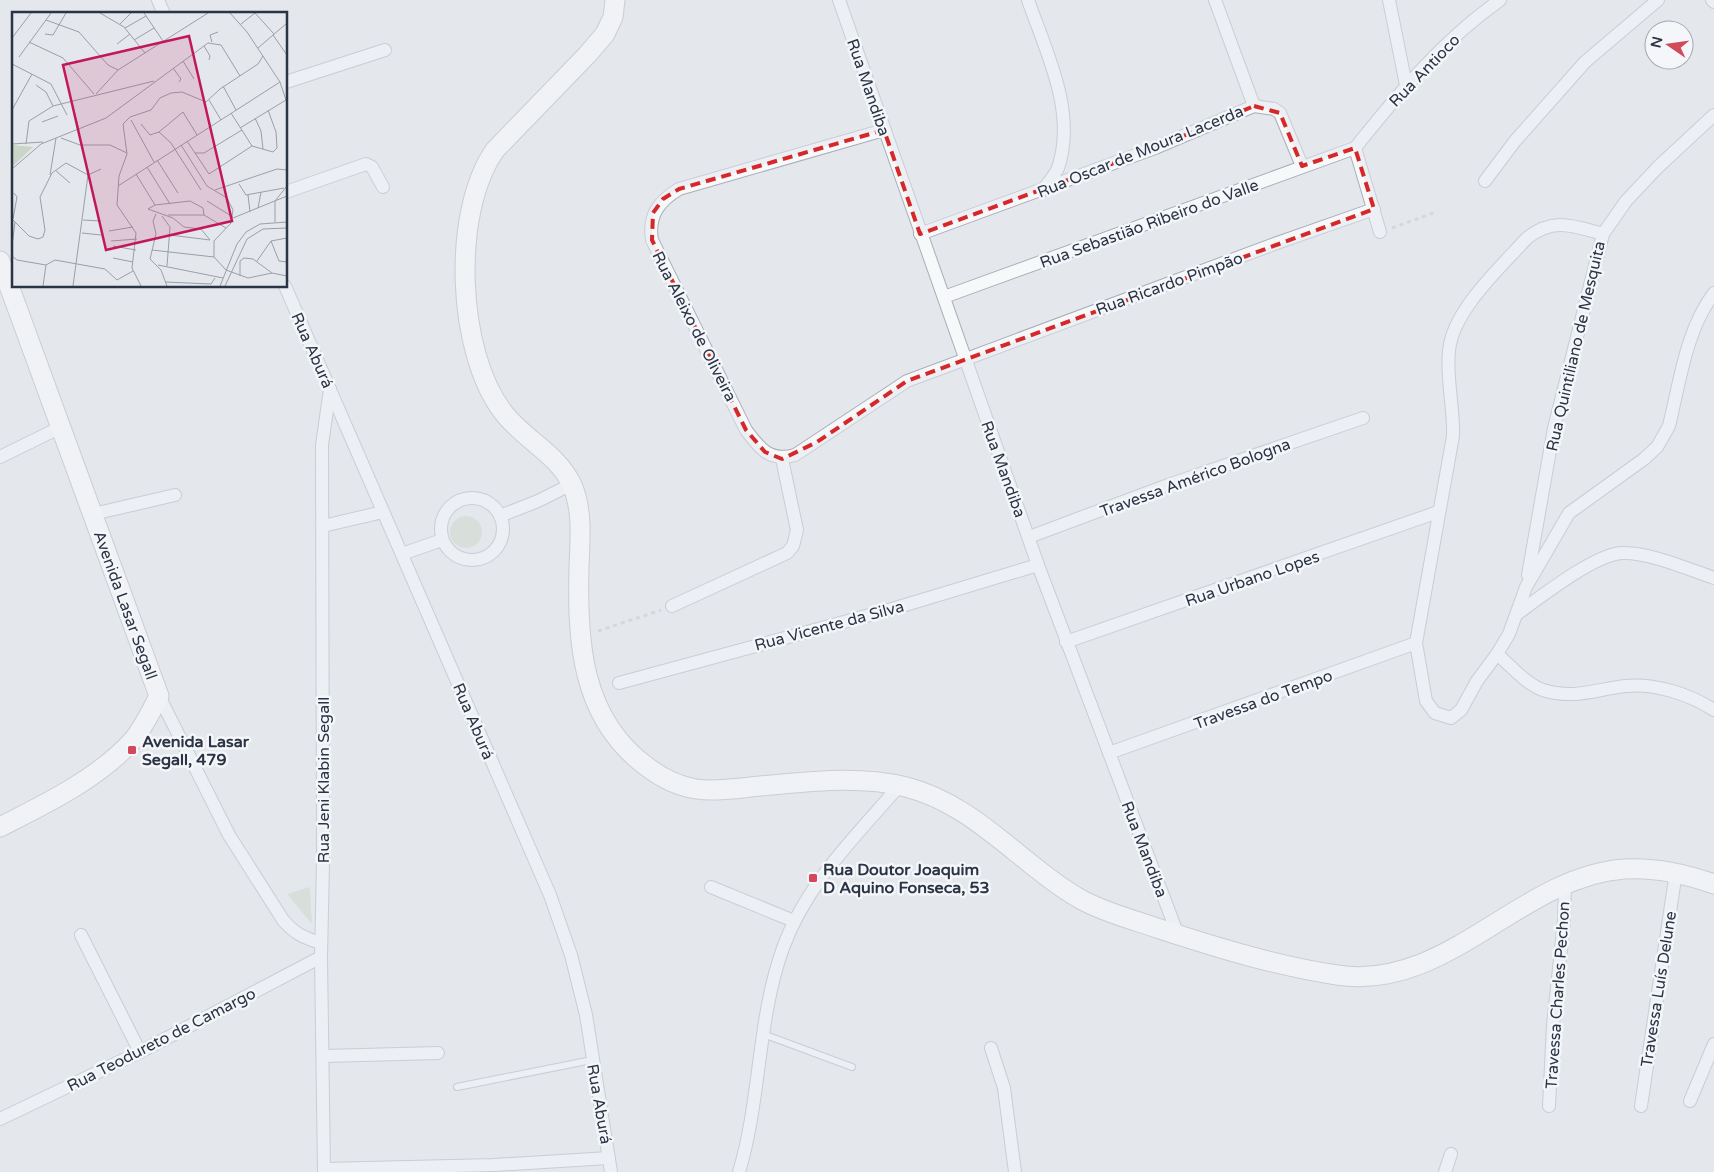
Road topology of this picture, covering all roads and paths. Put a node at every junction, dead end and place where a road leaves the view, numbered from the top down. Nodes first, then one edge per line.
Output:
1 (158, 0) edge
2 (615, 0) edge
3 (840, 0) edge
4 (1028, 0) edge
5 (1215, 0) edge
6 (1389, 0) edge
7 (1500, 0) edge
8 (1658, 0) edge
9 (163, 12) edge
10 (385, 50) dead end
11 (288, 81) edge
12 (1406, 85) junction
13 (1254, 106) junction
14 (1714, 115) edge
15 (884, 130) junction
16 (1355, 148) junction
17 (1302, 166) junction
18 (1485, 181) dead end
19 (383, 188) dead end
20 (1043, 190) junction
21 (288, 191) edge
22 (1374, 209) junction
23 (1436, 212) dead end
24 (1380, 232) joint
25 (920, 234) junction
26 (1603, 234) junction
27 (0, 261) edge
28 (286, 288) edge
29 (1714, 293) edge
30 (944, 297) junction
31 (964, 358) junction
32 (330, 389) junction
33 (1363, 418) dead end
34 (59, 428) junction
35 (0, 456) edge
36 (782, 459) junction
37 (572, 484) junction
38 (174, 495) dead end
39 (383, 512) junction
40 (1438, 512) junction
41 (92, 514) junction
42 (500, 516) junction
43 (323, 526) junction
44 (1029, 537) junction
45 (442, 540) junction
46 (402, 554) junction
47 (1038, 564) junction
48 (1713, 575) edge
49 (1526, 587) junction
50 (672, 606) joint
51 (1517, 614) junction
52 (581, 637) junction
53 (1066, 642) junction
54 (1416, 643) junction
55 (1498, 654) junction
56 (620, 683) dead end
57 (159, 696) junction
58 (1714, 710) edge
59 (1109, 753) junction
60 (900, 786) junction
61 (0, 827) edge
62 (1676, 872) junction
63 (1714, 884) edge
64 (1565, 885) junction
65 (711, 887) dead end
66 (794, 921) junction
67 (81, 935) dead end
68 (1178, 935) junction
69 (321, 943) junction
70 (321, 957) junction
71 (763, 1034) junction
72 (1714, 1044) edge
73 (991, 1048) dead end
74 (140, 1052) junction
75 (438, 1052) dead end
76 (324, 1056) junction
77 (592, 1060) junction
78 (852, 1067) dead end
79 (457, 1087) dead end
80 (1690, 1101) dead end
81 (1549, 1106) dead end
82 (1641, 1106) dead end
83 (0, 1119) edge
84 (1451, 1154) dead end
85 (609, 1158) junction
86 (324, 1171) edge
87 (610, 1172) edge
88 (739, 1172) edge
89 (1015, 1172) edge
90 (1445, 1172) edge

1 - 9 street
2 - 37 street
3 - 15 street, Rua Mandiba
4 - 20 street
5 - 13 street, Rua Oscar de Moura Lacerda
6 - 12 street
7 - 12 street, Rua Antioco
8 - 18 street
10 - 11 street
12 - 16 street, Rua Antioco
13 - 17 street
13 - 20 street, Rua Oscar de Moura Lacerda
14 - 26 street
15 - 25 street, Rua Mandiba
15 - 36 street, Rua Aleixo de Oliveira
16 - 17 street, Rua Sebastião Ribeiro do Valle
16 - 22 street
17 - 30 street, Rua Sebastião Ribeiro do Valle
19 - 21 street
20 - 25 street, Rua Oscar de Moura Lacerda
22 - 24 street
22 - 31 street, Rua Ricardo Pimpão
23 - 24 path
25 - 30 street, Rua Mandiba
26 - 40 street, Rua Quintiliano de Mesquita
26 - 49 street, Rua Quintiliano de Mesquita
27 - 34 street, Avenida Lasar Segall
28 - 32 street, Rua Aburá
29 - 49 street
30 - 31 street, Rua Mandiba
31 - 36 street
31 - 44 street, Rua Mandiba
32 - 39 street, Rua Aburá
32 - 43 street, Rua Jeni Klabin Segall
33 - 44 street, Travessa Américo Bologna
34 - 35 street
34 - 41 street, Avenida Lasar Segall
36 - 50 street
37 - 42 street
37 - 52 street
38 - 41 street, Avenida Lasar Segall
39 - 43 street
39 - 46 street, Rua Aburá
40 - 53 street, Rua Urbano Lopes
40 - 54 street, Rua Quintiliano de Mesquita
41 - 57 street, Avenida Lasar Segall
42 - 45 street
42 - 45 street
43 - 69 street, Rua Jeni Klabin Segall
44 - 47 street, Rua Mandiba
45 - 46 street
46 - 77 street, Rua Aburá
47 - 53 street, Rua Mandiba
47 - 56 street, Rua Vicente da Silva
48 - 51 street
49 - 51 street
50 - 52 path
51 - 55 street
52 - 60 street
53 - 59 street, Rua Mandiba
54 - 55 street, Rua Quintiliano de Mesquita
54 - 59 street, Travessa do Tempo
55 - 58 street
57 - 61 street, Avenida Lasar Segall
57 - 69 street
59 - 68 street, Rua Mandiba
60 - 66 street
60 - 68 street
62 - 63 street
62 - 64 street
62 - 82 street, Travessa Luís Delune
64 - 68 street
64 - 81 street, Travessa Charles Pechon
65 - 66 street
66 - 71 street
67 - 74 street
69 - 70 street, Rua Jeni Klabin Segall
70 - 74 street, Rua Teodureto de Camargo
70 - 76 street, Rua Jeni Klabin Segall
71 - 78 lane
71 - 88 street
72 - 80 street
73 - 89 street
74 - 83 street, Rua Teodureto de Camargo
75 - 76 street
76 - 86 street, Rua Jeni Klabin Segall
77 - 79 lane
77 - 85 street, Rua Aburá
84 - 90 street
85 - 86 street
85 - 87 street, Rua Aburá

